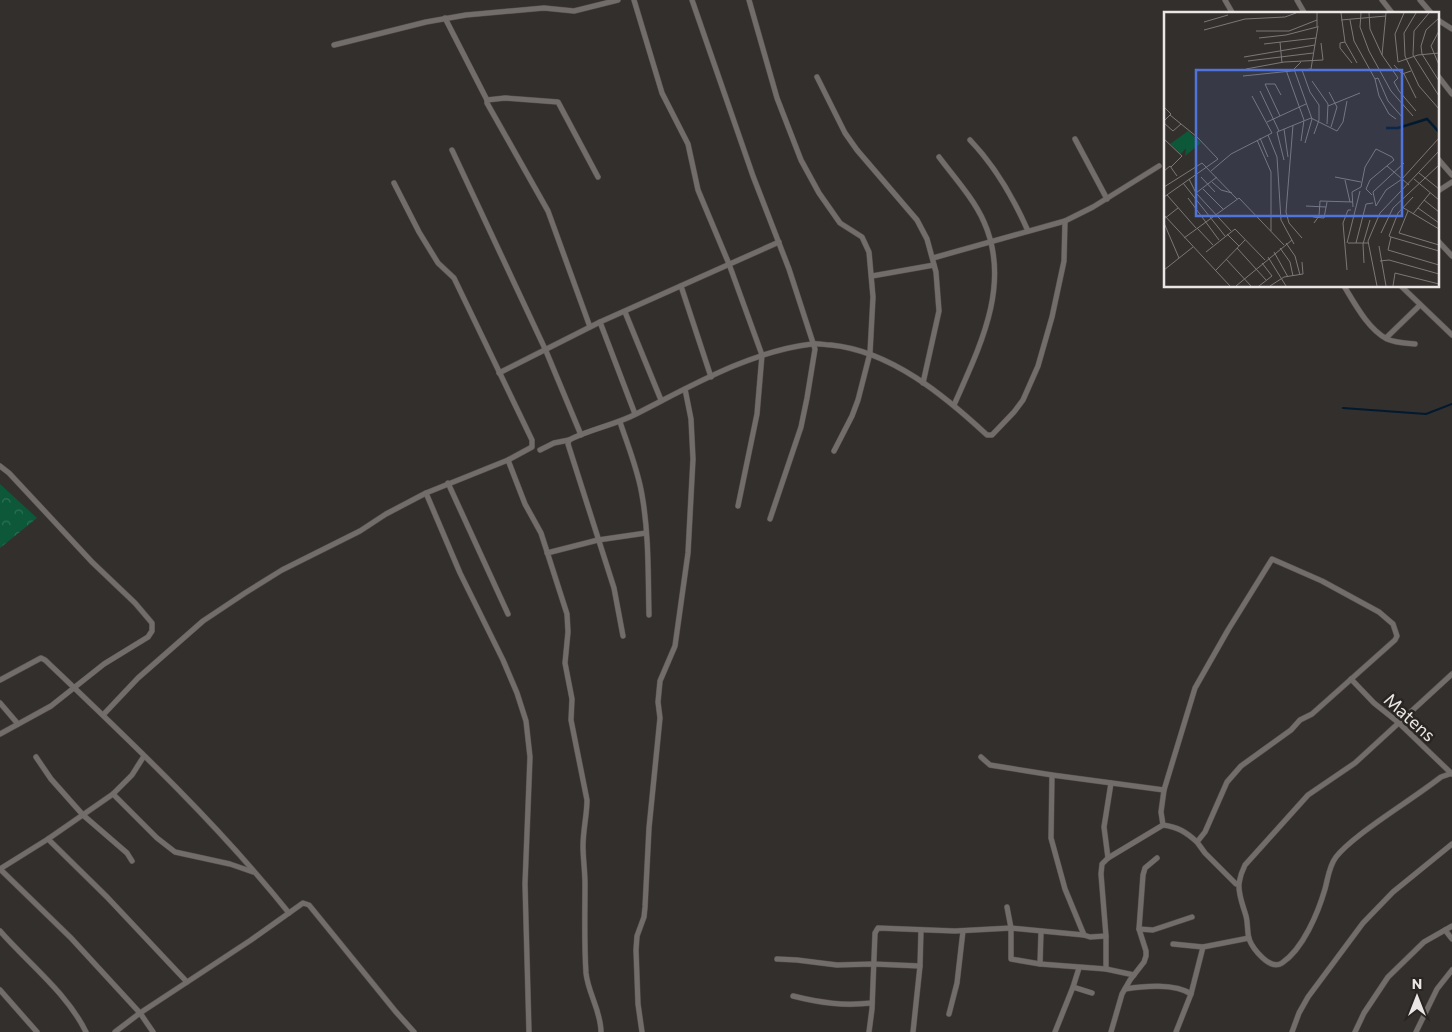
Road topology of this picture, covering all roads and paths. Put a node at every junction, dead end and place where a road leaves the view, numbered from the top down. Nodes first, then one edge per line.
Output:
1 (618, 0) edge
2 (634, 0) edge
3 (692, 0) edge
4 (749, 0) edge
5 (1225, 0) edge
6 (1296, 0) edge
7 (1382, 0) edge
8 (1420, 0) edge
9 (1233, 12) edge
10 (1304, 12) edge
11 (1391, 12) edge
12 (1430, 12) edge
13 (445, 18) junction
14 (1440, 21) edge
15 (1452, 29) edge
16 (334, 45) dead end
17 (817, 77) dead end
18 (1440, 79) edge
19 (1452, 94) edge
20 (487, 100) junction
21 (1075, 139) dead end
22 (970, 140) dead end
23 (452, 150) dead end
24 (938, 157) dead end
25 (1440, 161) edge
26 (1159, 166) dead end
27 (598, 176) dead end
28 (1452, 176) edge
29 (394, 182) dead end
30 (1452, 182) edge
31 (1440, 190) edge
32 (1107, 199) junction
33 (1064, 221) junction
34 (1028, 231) junction
35 (990, 241) junction
36 (779, 242) junction
37 (1440, 243) edge
38 (1452, 256) edge
39 (933, 258) junction
40 (729, 264) junction
41 (934, 265) junction
42 (872, 276) junction
43 (681, 286) junction
44 (1345, 288) edge
45 (1403, 288) edge
46 (1420, 305) junction
47 (625, 312) junction
48 (600, 322) junction
49 (590, 327) junction
50 (1452, 335) edge
51 (1386, 338) junction
52 (814, 344) junction
53 (1414, 344) dead end
54 (546, 351) junction
55 (870, 353) junction
56 (762, 355) junction
57 (499, 373) junction
58 (710, 377) junction
59 (923, 384) junction
60 (685, 389) junction
61 (661, 400) junction
62 (954, 405) junction
63 (635, 414) junction
64 (620, 422) junction
65 (582, 435) junction
66 (569, 440) junction
67 (540, 450) dead end
68 (834, 451) dead end
69 (508, 460) junction
70 (0, 466) edge
71 (448, 483) junction
72 (426, 493) junction
73 (738, 506) dead end
74 (770, 519) dead end
75 (646, 533) junction
76 (598, 540) junction
77 (547, 553) junction
78 (508, 614) dead end
79 (649, 615) dead end
80 (623, 636) dead end
81 (1452, 674) edge
82 (1351, 679) junction
83 (0, 680) edge
84 (74, 688) junction
85 (0, 704) edge
86 (103, 715) junction
87 (1398, 723) junction
88 (18, 724) junction
89 (0, 734) edge
90 (144, 756) junction
91 (36, 757) dead end
92 (981, 757) dead end
93 (1452, 773) edge
94 (1052, 776) junction
95 (1111, 783) junction
96 (1164, 790) junction
97 (113, 794) junction
98 (82, 815) junction
99 (1163, 825) junction
100 (48, 839) junction
101 (1197, 842) junction
102 (1452, 844) edge
103 (1108, 858) junction
104 (1157, 858) dead end
105 (132, 861) dead end
106 (260, 876) junction
107 (1239, 883) junction
108 (1007, 907) dead end
109 (289, 913) junction
110 (1192, 917) dead end
111 (1452, 926) edge
112 (1011, 928) junction
113 (1140, 929) junction
114 (921, 930) junction
115 (1445, 930) junction
116 (0, 931) edge
117 (963, 931) junction
118 (1041, 932) junction
119 (1084, 935) junction
120 (1106, 936) junction
121 (1249, 938) junction
122 (1452, 939) edge
123 (1173, 944) dead end
124 (1203, 947) junction
125 (777, 960) dead end
126 (873, 964) junction
127 (1040, 964) junction
128 (920, 966) junction
129 (1079, 968) junction
130 (1106, 969) junction
131 (1452, 970) edge
132 (1134, 975) junction
133 (187, 982) junction
134 (1073, 987) junction
135 (1125, 989) junction
136 (0, 990) edge
137 (1092, 993) dead end
138 (1191, 994) junction
139 (793, 996) dead end
140 (872, 1003) junction
141 (140, 1013) junction
142 (949, 1014) dead end
143 (37, 1032) edge
144 (86, 1032) edge
145 (115, 1032) edge
146 (153, 1032) edge
147 (414, 1032) edge
148 (529, 1032) edge
149 (600, 1032) edge
150 (642, 1032) edge
151 (869, 1032) edge
152 (913, 1032) edge
153 (1055, 1032) edge
154 (1111, 1032) edge
155 (1176, 1032) edge
156 (1292, 1032) edge
157 (1355, 1032) edge
158 (1416, 1032) edge

1 - 13 street
2 - 40 street
3 - 36 street
4 - 42 street
5 - 9 street
6 - 10 street
7 - 11 street
8 - 12 street
13 - 16 street
13 - 20 street
14 - 15 street
17 - 39 street
18 - 19 street
20 - 27 street
20 - 49 street
21 - 32 street
22 - 34 street
23 - 54 street
24 - 35 street
25 - 28 street
26 - 32 street
29 - 57 street
30 - 31 street
32 - 33 street
33 - 34 street
33 - 62 street
34 - 35 street
35 - 39 street
35 - 62 street
36 - 40 street
36 - 52 street
37 - 38 street
39 - 41 street
40 - 43 street
40 - 56 street
41 - 42 street
41 - 59 street
42 - 55 street
43 - 47 street
43 - 58 street
44 - 51 street
45 - 46 street
46 - 50 street
46 - 51 street
47 - 48 street
47 - 61 street
48 - 49 street
48 - 63 street
49 - 54 street
51 - 53 street
52 - 55 street
52 - 56 street
52 - 74 street
54 - 57 street
54 - 65 street
55 - 59 street
55 - 68 street
56 - 58 street
56 - 73 street
57 - 69 street
58 - 60 street
59 - 62 street
60 - 61 street
60 - 150 street
61 - 63 street
63 - 64 street
64 - 65 street
64 - 75 street
65 - 66 street
66 - 67 street
66 - 76 street
69 - 71 street
69 - 77 street
70 - 84 street
71 - 72 street
71 - 78 street
72 - 86 street
72 - 148 street
75 - 76 street
75 - 79 street
76 - 77 street
76 - 80 street
77 - 149 street
81 - 87 street
82 - 87 street, Matens
82 - 96 street
82 - 101 street
83 - 84 street
84 - 86 street
84 - 88 street
85 - 88 street
86 - 90 street
87 - 93 street, Matens
87 - 107 street
88 - 89 street
90 - 97 street
90 - 106 street
91 - 98 street
92 - 94 street
93 - 121 street
94 - 95 street
94 - 119 street
95 - 96 street
95 - 103 street
96 - 99 street
97 - 98 street
97 - 106 street
98 - 100 street
98 - 105 street
99 - 101 street
99 - 103 street
100 - 133 street
100 - 141 street
101 - 107 street
102 - 156 street
103 - 120 street
104 - 113 street
106 - 109 street
107 - 121 street
108 - 112 street
109 - 133 street
109 - 147 street
110 - 113 street
111 - 115 street
112 - 117 street
112 - 118 street
112 - 127 street
113 - 132 street
114 - 117 street
114 - 126 street
114 - 128 street
115 - 122 street
115 - 157 street
116 - 144 street
117 - 142 street
118 - 119 street
118 - 127 street
119 - 120 street
120 - 130 street
121 - 124 street
123 - 124 street
124 - 138 street
125 - 126 street
126 - 128 street
126 - 140 street
127 - 129 street
128 - 152 street
129 - 130 street
129 - 134 street
130 - 132 street
131 - 158 street
132 - 135 street
133 - 141 street
134 - 137 street
134 - 153 street
135 - 138 street
135 - 154 street
136 - 143 street
138 - 155 street
139 - 140 street
140 - 151 street
141 - 145 street
141 - 146 street

